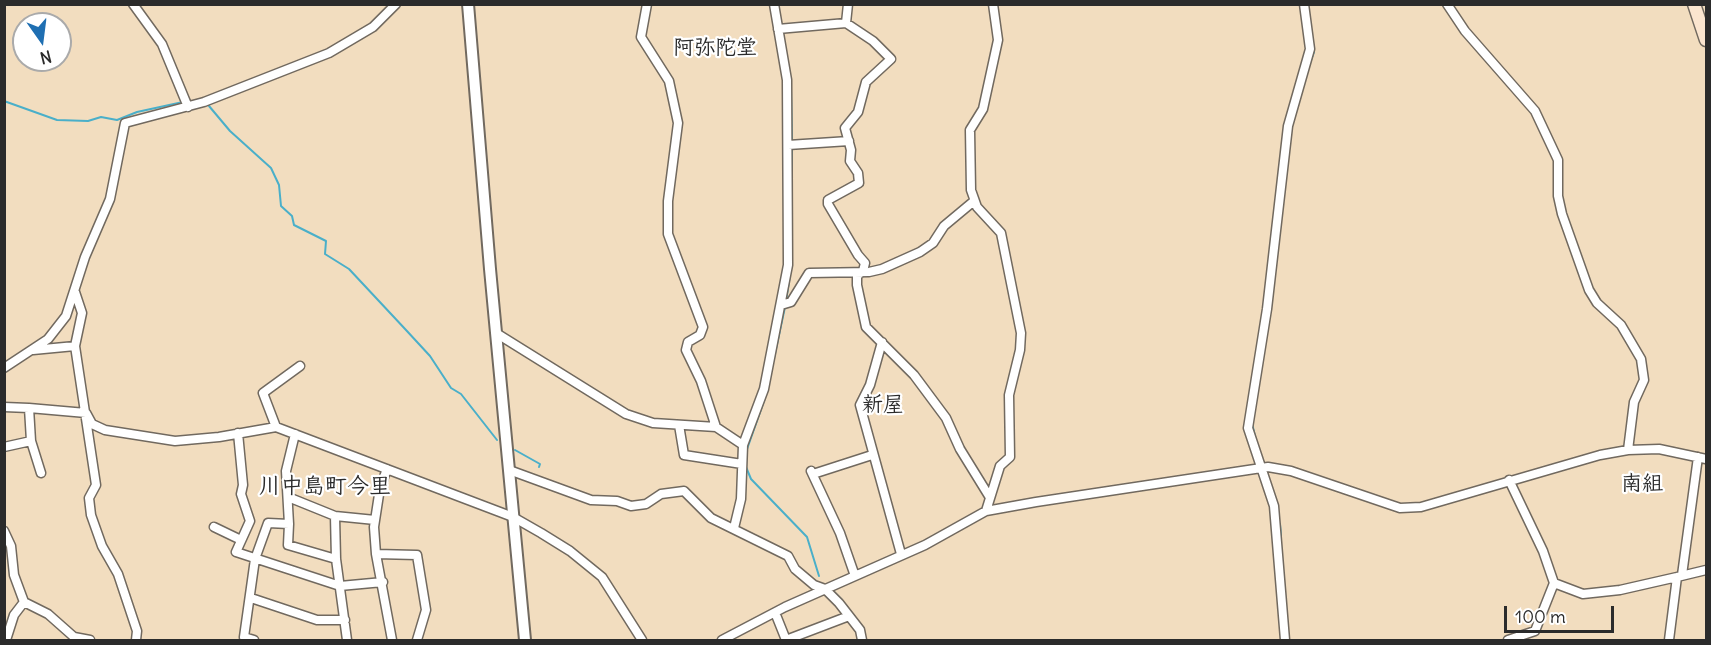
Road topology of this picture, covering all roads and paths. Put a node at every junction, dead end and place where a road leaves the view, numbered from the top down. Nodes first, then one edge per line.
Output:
1 (133, 4) edge
2 (396, 4) edge
3 (468, 4) edge
4 (647, 4) edge
5 (774, 4) edge
6 (848, 4) edge
7 (993, 4) edge
8 (1304, 4) edge
9 (1448, 4) edge
10 (1694, 4) edge
11 (846, 23) junction
12 (778, 29) junction
13 (1707, 40) edge
14 (188, 106) junction
15 (849, 141) junction
16 (788, 145) junction
17 (974, 201) junction
18 (863, 272) junction
19 (75, 292) junction
20 (782, 305) junction
21 (496, 333) junction
22 (882, 342) junction
23 (75, 346) junction
24 (33, 350) junction
25 (300, 366) dead end
26 (4, 368) edge
27 (4, 407) edge
28 (29, 408) junction
29 (88, 416) junction
30 (679, 425) junction
31 (276, 427) junction
32 (716, 427) junction
33 (238, 433) junction
34 (295, 434) junction
35 (31, 441) junction
36 (743, 445) junction
37 (4, 447) edge
38 (1628, 450) junction
39 (872, 456) junction
40 (1702, 458) edge
41 (741, 464) junction
42 (1264, 467) junction
43 (387, 469) junction
44 (509, 470) junction
45 (41, 473) dead end
46 (1509, 480) junction
47 (989, 496) junction
48 (288, 497) junction
49 (986, 512) junction
50 (335, 516) junction
51 (513, 517) junction
52 (375, 520) junction
53 (289, 524) junction
54 (213, 527) dead end
55 (734, 528) junction
56 (4, 531) edge
57 (241, 540) junction
58 (376, 554) junction
59 (902, 554) junction
60 (255, 559) junction
61 (336, 559) junction
62 (1707, 570) edge
63 (855, 576) junction
64 (1680, 576) junction
65 (383, 582) junction
66 (1554, 583) junction
67 (340, 586) junction
68 (825, 589) junction
69 (251, 598) junction
70 (24, 602) junction
71 (776, 615) junction
72 (849, 616) junction
73 (345, 620) junction
74 (6, 640) edge
75 (90, 640) edge
76 (136, 640) edge
77 (254, 640) edge
78 (347, 640) edge
79 (392, 640) edge
80 (417, 640) edge
81 (525, 640) edge
82 (642, 640) edge
83 (722, 640) edge
84 (786, 640) edge
85 (862, 640) edge
86 (1285, 640) edge
87 (1508, 640) edge
88 (1670, 640) edge

1 - 14 street
2 - 14 street
3 - 21 street
4 - 32 street
5 - 12 street
6 - 11 street
7 - 17 street
8 - 42 street
9 - 38 street
10 - 13 main road
11 - 12 street
11 - 15 street
12 - 16 street
14 - 19 street
15 - 16 street
15 - 18 street
16 - 20 street
17 - 18 street
17 - 47 street
18 - 20 street
18 - 22 street
19 - 23 street
19 - 24 street
20 - 36 street
21 - 30 street
21 - 44 street
22 - 39 street
22 - 47 street
23 - 24 street
23 - 29 street
24 - 26 street
25 - 31 street
27 - 28 street
28 - 29 street
28 - 35 street
29 - 33 street
29 - 76 street
30 - 32 street
30 - 41 street
31 - 33 street
31 - 34 street
32 - 36 street
33 - 57 street
34 - 43 street
34 - 48 street
35 - 37 street
35 - 45 street
36 - 41 street
38 - 40 street
38 - 46 street
39 - 59 street
39 - 63 street
40 - 64 street
41 - 55 street
42 - 46 street
42 - 49 street
42 - 86 street
43 - 51 street
43 - 52 street
44 - 51 street
44 - 55 street
46 - 66 street
47 - 49 street
48 - 50 street
48 - 53 street
49 - 59 street
50 - 52 street
50 - 61 street
51 - 81 street
51 - 82 street
52 - 58 street
53 - 60 street
53 - 61 street
54 - 57 street
55 - 68 street
56 - 70 street
57 - 60 street
58 - 65 street
58 - 80 street
59 - 63 street
60 - 67 street
60 - 69 street
61 - 67 street
62 - 64 street
63 - 68 street
64 - 66 street
64 - 88 street
65 - 67 street
65 - 79 street
66 - 87 street
67 - 73 street
68 - 71 street
68 - 72 street
69 - 73 street
69 - 77 street
70 - 74 street
70 - 75 street
71 - 83 street
71 - 84 street
72 - 84 street
72 - 85 street
73 - 78 street

